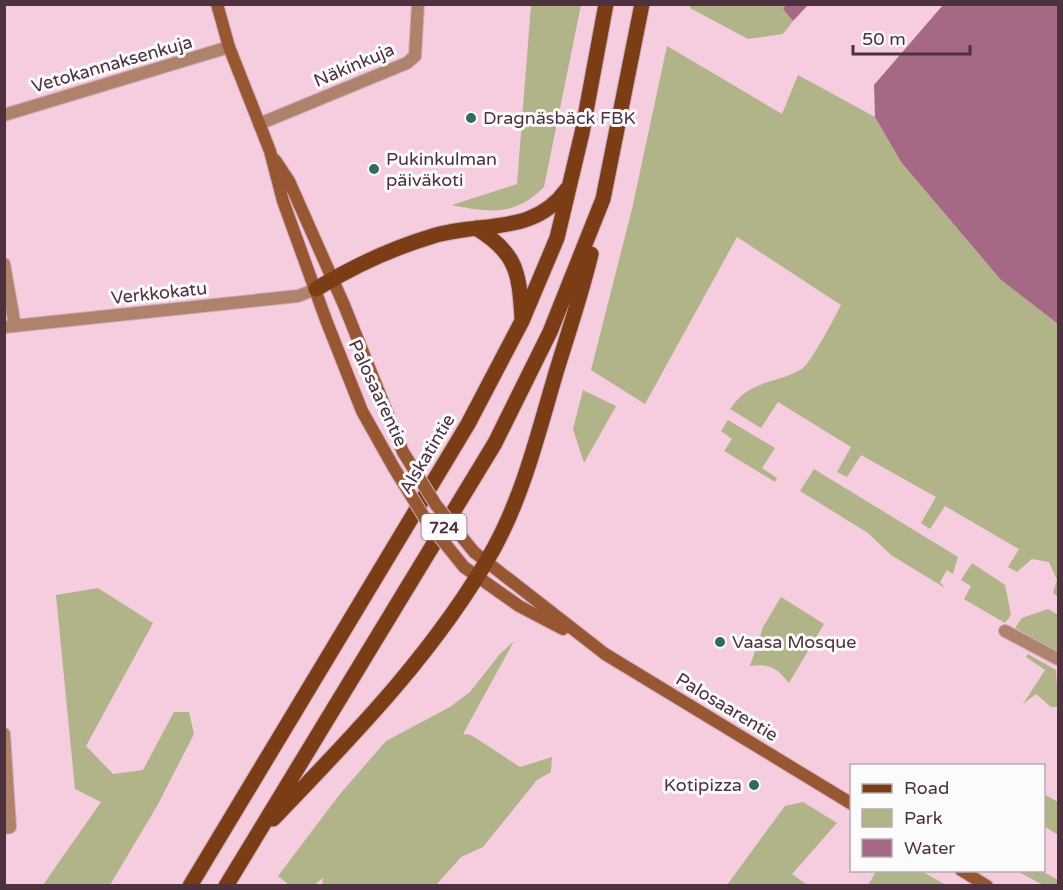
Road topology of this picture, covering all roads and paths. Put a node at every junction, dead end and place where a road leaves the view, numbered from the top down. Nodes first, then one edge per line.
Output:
1 (217, 4) edge
2 (418, 4) edge
3 (606, 4) edge
4 (642, 4) edge
5 (229, 47) junction
6 (4, 115) edge
7 (259, 124) junction
8 (270, 151) junction
9 (571, 184) junction
10 (603, 199) junction
11 (476, 228) junction
12 (4, 264) edge
13 (333, 279) junction
14 (316, 289) junction
15 (522, 321) junction
16 (10, 327) edge
17 (480, 556) junction
18 (470, 572) junction
19 (1005, 631) dead end
20 (585, 640) junction
21 (1059, 659) edge
22 (4, 734) edge
23 (850, 803) edge
24 (4, 828) edge
25 (253, 840) junction
26 (965, 872) edge
27 (190, 885) edge
28 (226, 885) edge
29 (987, 885) edge

1 - 5 main road, Palosaarentie
2 - 7 street, Näkinkuja
3 - 9 main road, Alskatintie / 724
4 - 10 main road, 724
5 - 6 street, Vetokannaksenkuja
5 - 7 main road, Palosaarentie
7 - 8 main road, Palosaarentie
8 - 13 main road, Palosaarentie
8 - 14 main road, Palosaarentie
9 - 11 main road
9 - 15 main road, Alskatintie / 724
10 - 17 main road
10 - 25 main road, 724
11 - 13 main road
11 - 15 main road
12 - 16 street
13 - 14 main road
13 - 17 main road, Palosaarentie, bridge
14 - 16 street, Verkkokatu
14 - 18 main road, Palosaarentie, bridge
15 - 27 main road, Alskatintie / 724
17 - 18 main road
17 - 20 main road, Palosaarentie
18 - 20 main road, Palosaarentie
18 - 25 main road
19 - 21 street
20 - 23 main road, Palosaarentie
22 - 24 street
25 - 28 main road, 724
26 - 29 main road

